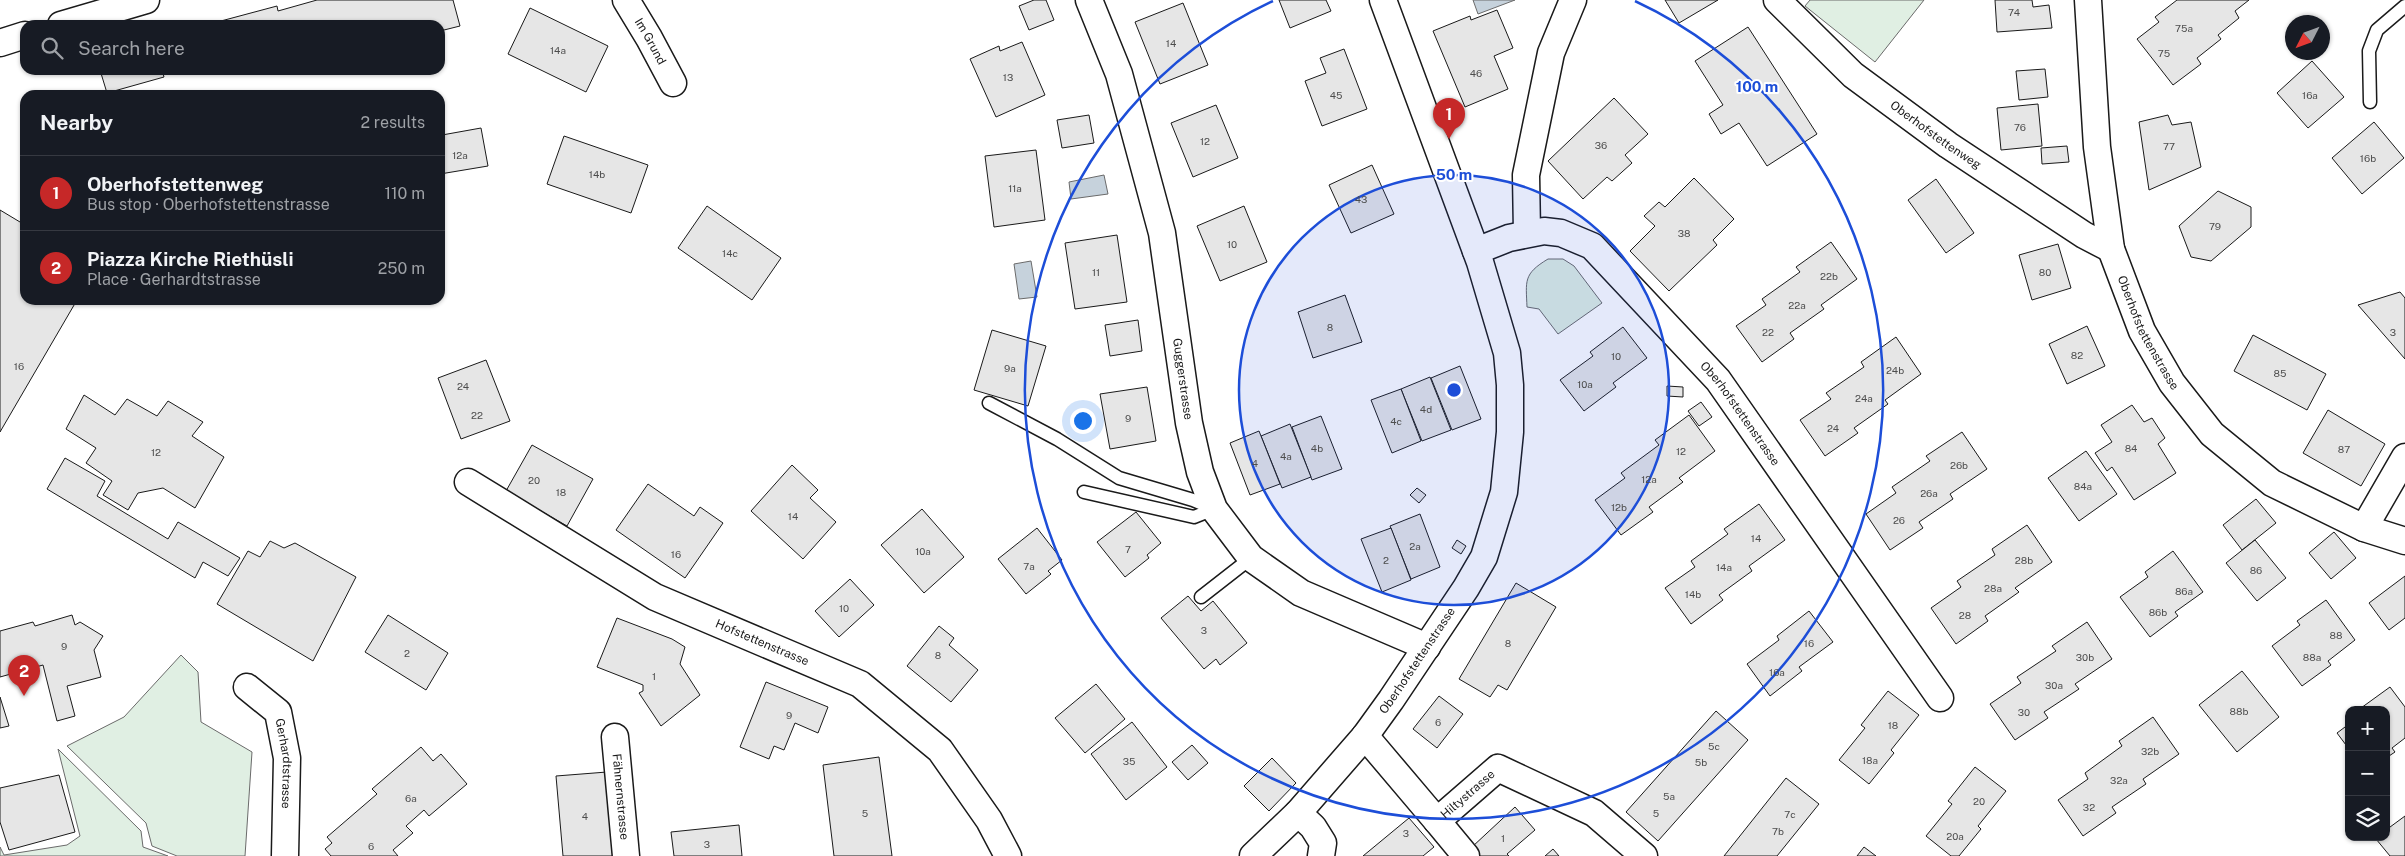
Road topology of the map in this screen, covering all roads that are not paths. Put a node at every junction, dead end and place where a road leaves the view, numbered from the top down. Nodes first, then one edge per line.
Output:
1 (146, 0) edge
2 (626, 0) edge
3 (1089, 0) edge
4 (1383, 0) edge
5 (1573, 0) edge
6 (1777, 0) edge
7 (2088, 0) edge
8 (2405, 6) edge
9 (77, 20) edge
10 (20, 37) edge
11 (0, 43) edge
12 (673, 84) dead end
13 (2370, 102) dead end
14 (1526, 233) junction
15 (2111, 249) junction
16 (1476, 251) junction
17 (989, 403) dead end
18 (2405, 457) edge
19 (468, 482) dead end
20 (1084, 492) dead end
21 (1214, 509) junction
22 (2364, 528) junction
23 (2405, 541) edge
24 (1252, 558) junction
25 (1201, 598) dead end
26 (1427, 647) junction
27 (247, 687) dead end
28 (1940, 698) dead end
29 (1365, 736) junction
30 (615, 737) dead end
31 (1298, 813) junction
32 (1437, 821) junction
33 (285, 856) edge
34 (626, 856) edge
35 (1008, 856) edge
36 (1253, 856) edge
37 (1321, 856) edge
38 (1466, 856) edge
39 (1644, 856) edge

1 - 9 street
2 - 12 street, Im Grund
3 - 21 street, Guggerstrasse
4 - 16 street, Oberhofstettenstrasse
5 - 14 street
6 - 15 street, Oberhofstettenweg
7 - 15 street, Oberhofstettenstrasse
8 - 13 lane
10 - 11 street
14 - 16 street, Oberhofstettenstrasse
14 - 28 street, Oberhofstettenstrasse
15 - 22 street, Oberhofstettenstrasse
16 - 26 street, Oberhofstettenstrasse
17 - 21 lane
18 - 22 street
19 - 35 street, Hofstettenstrasse
20 - 21 lane
21 - 24 street, Guggerstrasse
22 - 23 street, Oberhofstettenstrasse
24 - 25 lane
24 - 26 street, Guggerstrasse
26 - 29 street, Oberhofstettenstrasse
27 - 33 street, Gerhardtstrasse
29 - 31 street, Oberhofstettenstrasse
29 - 32 street, Hiltystrasse
30 - 34 street, Fähnernstrasse
31 - 36 street, Oberhofstettenstrasse
31 - 37 street
32 - 38 street
32 - 39 street, Hiltystrasse

